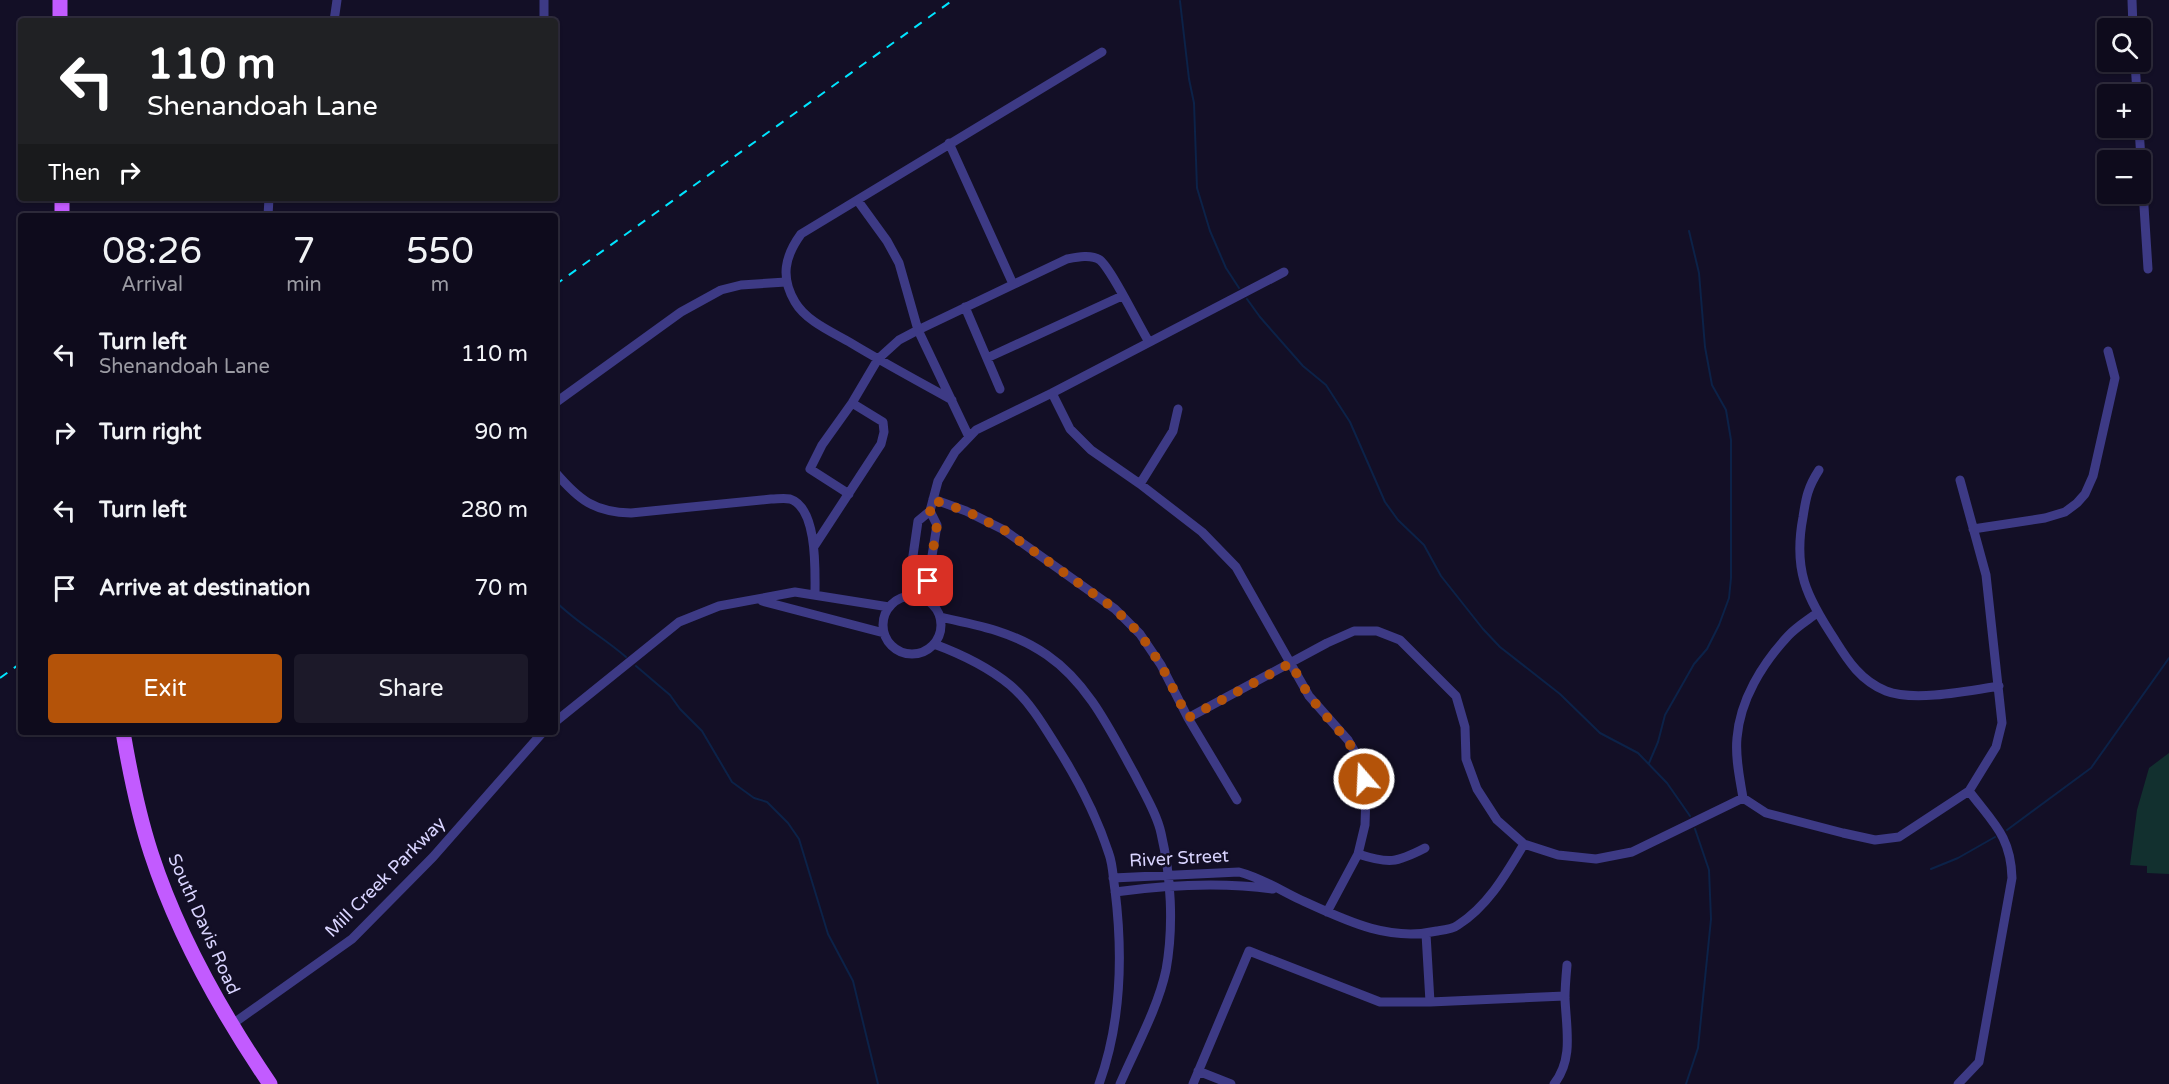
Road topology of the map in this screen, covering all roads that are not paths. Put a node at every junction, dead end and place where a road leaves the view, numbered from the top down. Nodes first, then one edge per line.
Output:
1 (60, 0) edge
2 (337, 0) edge
3 (544, 0) edge
4 (2132, 0) edge
5 (60, 18) edge
6 (334, 18) edge
7 (544, 18) edge
8 (2133, 18) edge
9 (1102, 52) dead end
10 (2140, 138) edge
11 (949, 143) junction
12 (858, 201) junction
13 (2148, 269) dead end
14 (1284, 272) dead end
15 (786, 282) junction
16 (1013, 284) junction
17 (1122, 296) junction
18 (965, 307) junction
19 (918, 330) junction
20 (1149, 342) junction
21 (2108, 351) dead end
22 (987, 358) junction
23 (878, 359) junction
24 (1000, 389) dead end
25 (1052, 393) junction
26 (952, 400) junction
27 (558, 401) edge
28 (852, 403) junction
29 (1178, 409) dead end
30 (969, 437) junction
31 (1819, 470) dead end
32 (558, 475) edge
33 (1960, 480) dead end
34 (1140, 484) junction
35 (849, 494) junction
36 (933, 500) junction
37 (930, 511) junction
38 (1973, 529) junction
39 (815, 545) junction
40 (814, 595) junction
41 (907, 597) junction
42 (925, 599) junction
43 (760, 600) junction
44 (889, 607) junction
45 (1817, 613) junction
46 (940, 617) junction
47 (884, 633) junction
48 (934, 644) junction
49 (1291, 663) junction
50 (1999, 686) junction
51 (1188, 718) junction
52 (558, 720) edge
53 (124, 735) edge
54 (540, 735) edge
55 (1969, 791) junction
56 (1743, 798) junction
57 (1237, 800) dead end
58 (1524, 844) junction
59 (1425, 848) dead end
60 (1358, 854) junction
61 (1167, 875) junction
62 (1113, 878) junction
63 (1168, 887) junction
64 (1279, 890) junction
65 (1115, 892) junction
66 (1327, 912) junction
67 (1426, 933) junction
68 (1567, 965) dead end
69 (1565, 996) junction
70 (1430, 1002) junction
71 (231, 1025) junction
72 (1198, 1071) junction
73 (270, 1084) edge
74 (1099, 1084) edge
75 (1120, 1084) edge
76 (1193, 1084) edge
77 (1231, 1084) edge
78 (1554, 1084) edge
79 (1958, 1084) edge

1 - 5 main road
2 - 6 street
3 - 7 street
4 - 8 street
9 - 11 street
10 - 13 street
11 - 12 street
11 - 16 street
12 - 15 street
12 - 19 street
14 - 20 street
15 - 23 street
15 - 27 street
16 - 17 street
16 - 18 street
17 - 20 street
17 - 22 street
18 - 19 street
18 - 22 street
19 - 23 street
19 - 26 street
20 - 25 street
21 - 38 street
22 - 24 street
23 - 26 street
23 - 28 street
25 - 30 street
25 - 34 street
26 - 30 street
28 - 35 street
28 - 35 street
29 - 34 street
30 - 36 street
31 - 45 street
32 - 39 street
33 - 38 street
34 - 49 street
35 - 39 street
36 - 37 street
36 - 51 street
37 - 41 street
37 - 42 street
38 - 50 street
39 - 40 street
40 - 43 street
40 - 44 street
41 - 42 street
41 - 44 street
42 - 46 street
43 - 47 street
43 - 52 street
44 - 47 street
45 - 50 street
45 - 56 street
46 - 48 street
46 - 61 street
47 - 48 street
48 - 62 street
49 - 51 street
49 - 58 street
49 - 60 street
50 - 55 street
51 - 57 street
53 - 71 main road, South Davis Road
54 - 71 street, Mill Creek Parkway
55 - 56 street
55 - 79 street
56 - 58 street
58 - 67 street, River Street
59 - 60 street
60 - 66 street
61 - 62 street, River Street
61 - 63 street
61 - 64 street, River Street
62 - 65 street
63 - 64 street, River Street
63 - 65 street, River Street
63 - 75 street
64 - 66 street, River Street
65 - 74 street
66 - 67 street, River Street
67 - 70 street
68 - 69 street
69 - 70 street
69 - 78 street
70 - 72 street
71 - 73 main road, South Davis Road
72 - 76 street
72 - 77 street

